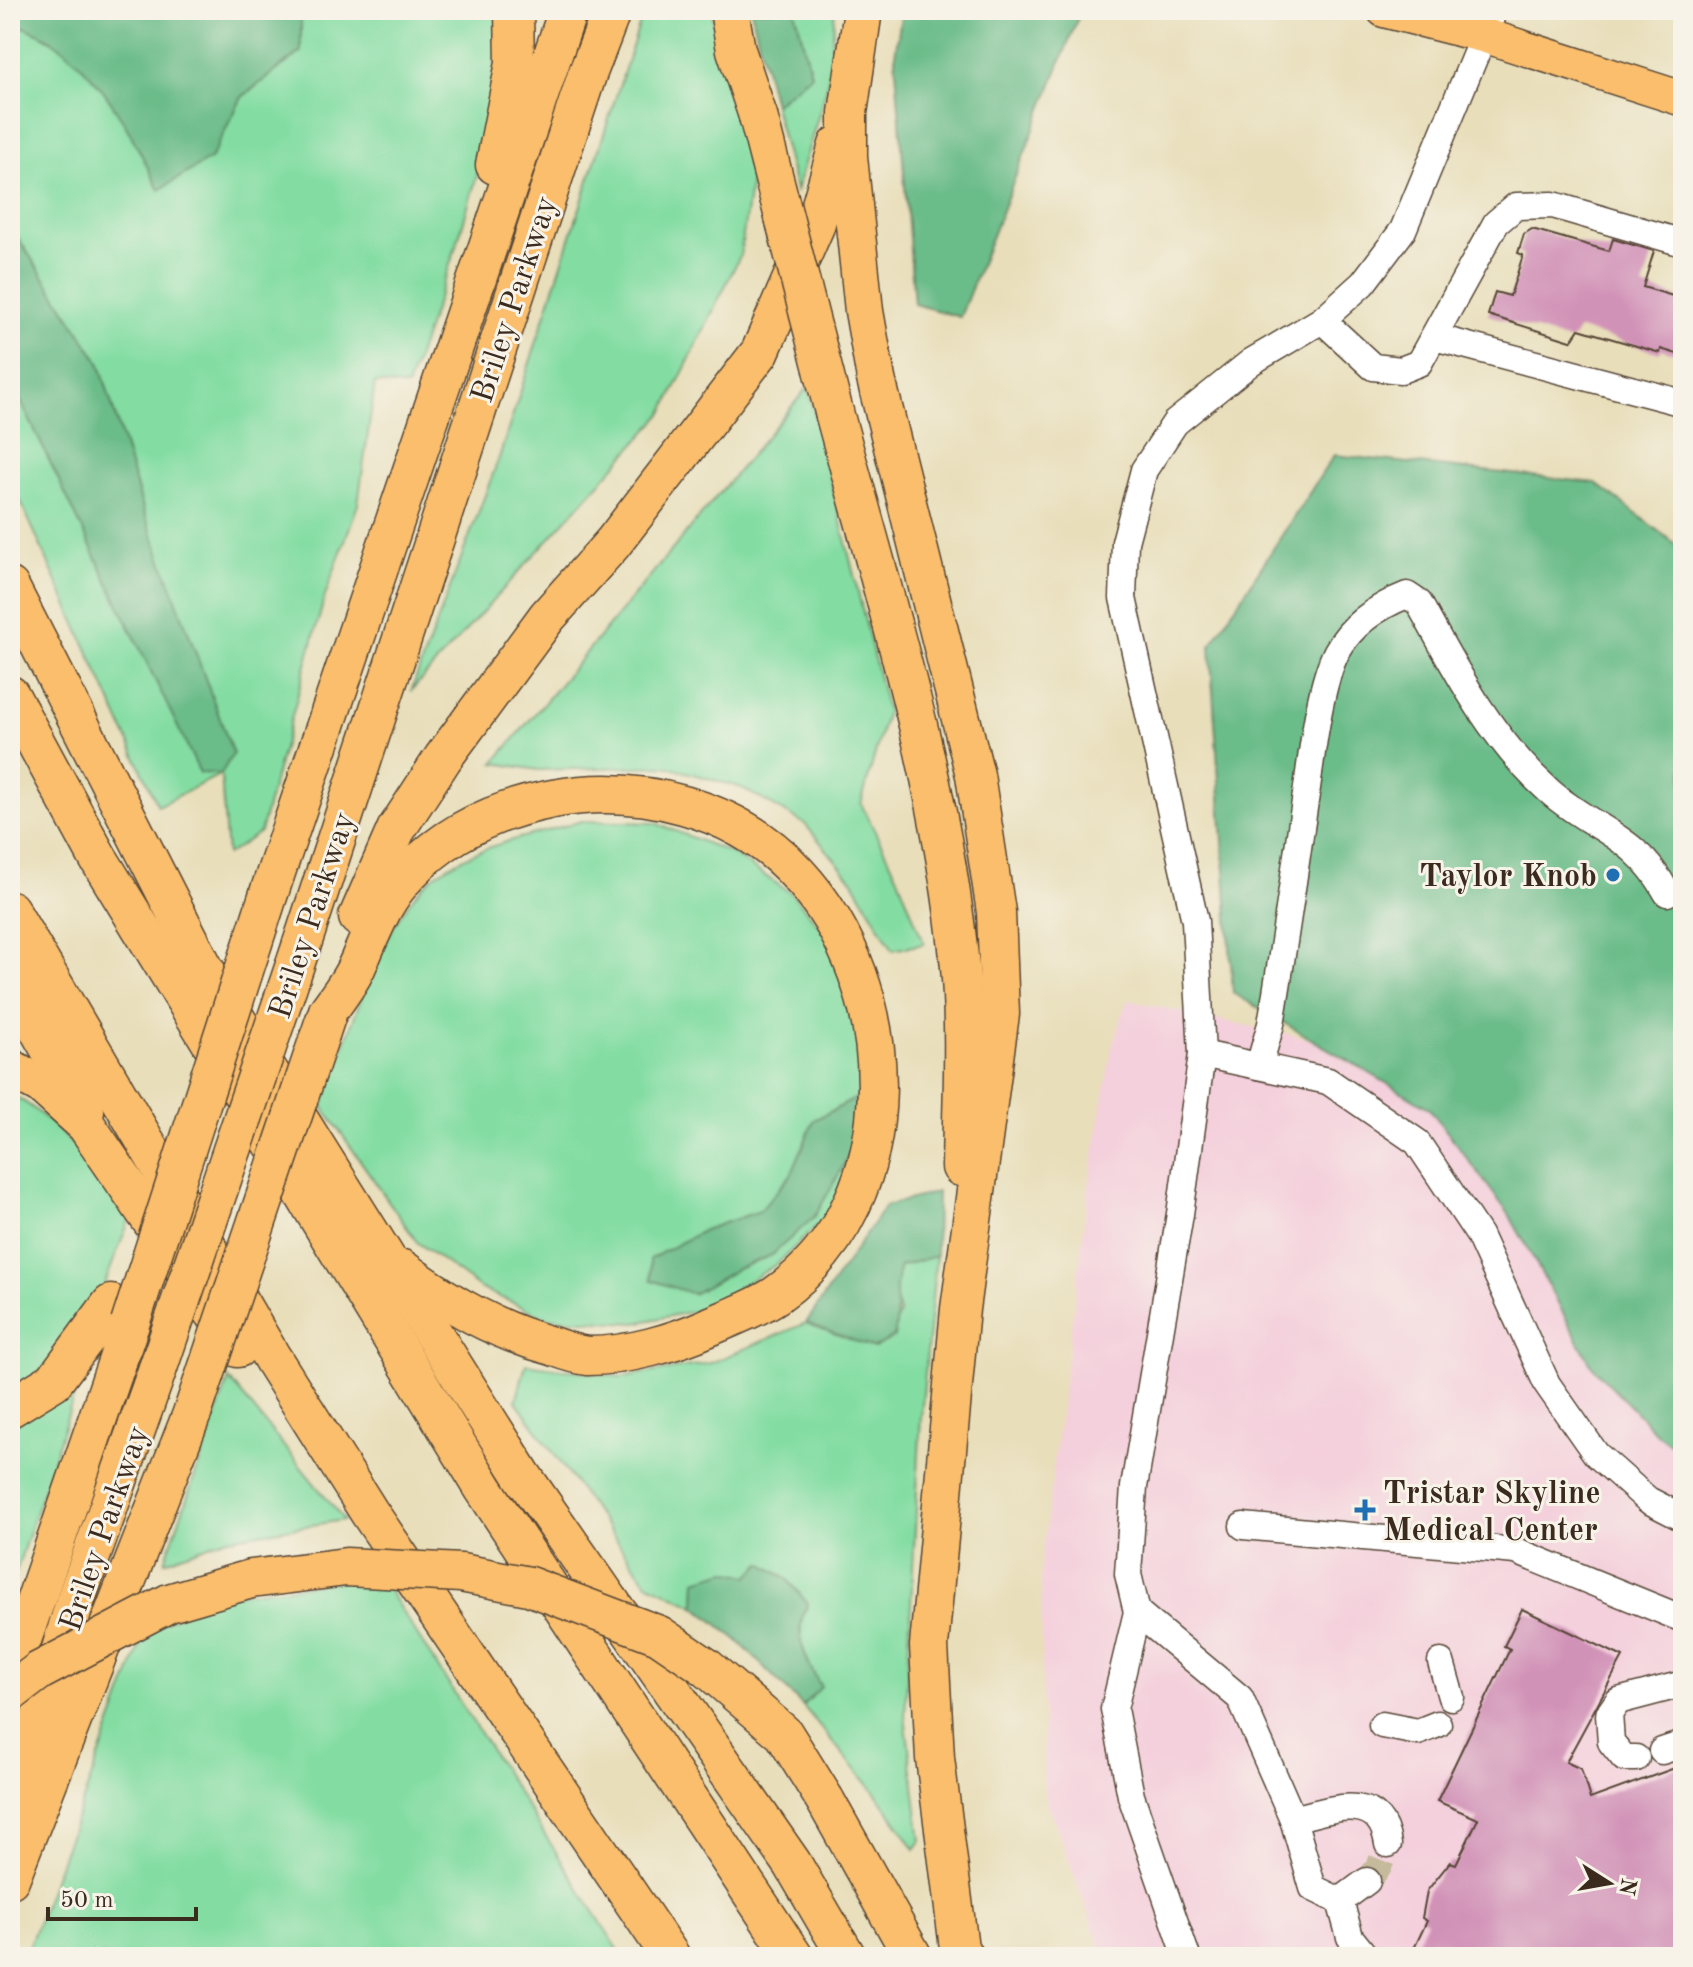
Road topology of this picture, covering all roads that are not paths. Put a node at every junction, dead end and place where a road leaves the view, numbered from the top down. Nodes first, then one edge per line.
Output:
1 (514, 10) edge
2 (568, 10) edge
3 (612, 10) edge
4 (729, 10) edge
5 (863, 10) edge
6 (1384, 10) edge
7 (1441, 10) edge
8 (1490, 23) edge
9 (1683, 99) edge
10 (848, 113) junction
11 (1683, 243) edge
12 (1322, 320) junction
13 (459, 332) junction
14 (1434, 337) junction
15 (1683, 403) edge
16 (10, 587) edge
17 (10, 695) edge
18 (1667, 893) dead end
19 (10, 910) edge
20 (10, 979) edge
21 (328, 1011) junction
22 (1202, 1054) junction
23 (1259, 1066) junction
24 (10, 1068) edge
25 (129, 1186) junction
26 (355, 1206) junction
27 (960, 1309) junction
28 (121, 1314) junction
29 (10, 1408) edge
30 (369, 1512) junction
31 (1683, 1518) edge
32 (1243, 1526) dead end
33 (1137, 1612) junction
34 (1683, 1619) edge
35 (1441, 1662) dead end
36 (10, 1675) edge
37 (1683, 1684) edge
38 (10, 1693) edge
39 (1451, 1697) dead end
40 (1438, 1724) dead end
41 (1382, 1725) dead end
42 (1636, 1758) dead end
43 (10, 1819) edge
44 (1293, 1819) junction
45 (1388, 1844) dead end
46 (10, 1879) edge
47 (1367, 1881) tunnel mouth
48 (1340, 1901) junction
49 (671, 1957) edge
50 (794, 1957) edge
51 (847, 1957) edge
52 (913, 1957) edge
53 (964, 1957) edge
54 (1187, 1957) edge
55 (1366, 1957) edge

1 - 13 highway
2 - 13 highway, Briley Parkway
3 - 43 highway, Briley Parkway, bridge
4 - 27 highway, bridge
5 - 10 highway
6 - 8 main road
7 - 8 main road
8 - 9 main road
8 - 12 lane
10 - 21 highway
10 - 27 highway
11 - 14 lane
12 - 14 lane
12 - 22 lane
13 - 28 highway, Briley Parkway, bridge
14 - 15 lane
16 - 26 highway
17 - 50 highway
18 - 23 lane
19 - 30 highway
20 - 25 highway
21 - 26 highway
21 - 46 highway, bridge
22 - 23 lane
22 - 33 lane
23 - 31 lane
24 - 25 highway
25 - 30 highway
26 - 51 highway
27 - 53 highway
28 - 29 highway
28 - 36 highway, Briley Parkway
30 - 49 highway
32 - 34 lane
33 - 44 lane
33 - 54 lane
35 - 39 lane
37 - 42 lane
38 - 52 highway, bridge
40 - 41 lane
44 - 45 lane
44 - 48 lane
47 - 48 lane
48 - 55 lane

